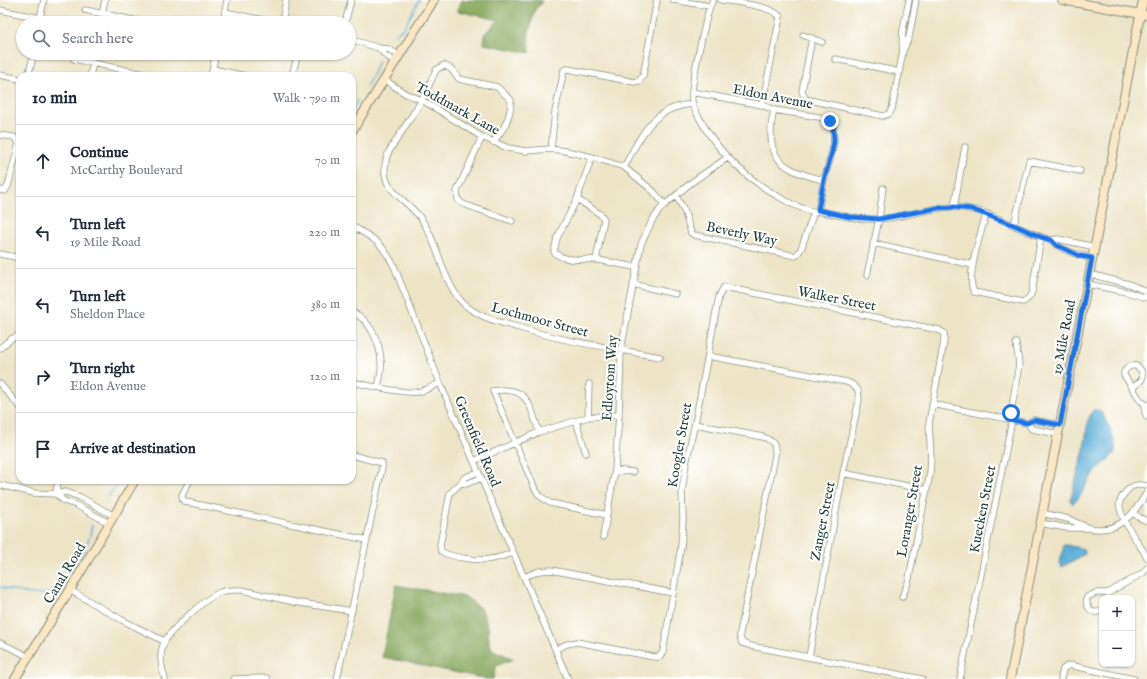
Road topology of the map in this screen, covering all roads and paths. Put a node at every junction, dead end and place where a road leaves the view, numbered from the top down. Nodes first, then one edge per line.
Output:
1 (44, 0) edge
2 (105, 0) edge
3 (227, 0) edge
4 (286, 0) edge
5 (351, 0) edge
6 (434, 0) edge
7 (657, 0) edge
8 (673, 0) edge
9 (713, 0) edge
10 (721, 0) edge
11 (909, 0) edge
12 (916, 0) edge
13 (1062, 0) edge
14 (1143, 0) edge
15 (710, 6) junction
16 (0, 10) edge
17 (85, 10) dead end
18 (225, 12) junction
19 (102, 14) junction
20 (1144, 15) edge
21 (24, 16) edge
22 (41, 16) edge
23 (112, 16) edge
24 (224, 16) edge
25 (244, 16) edge
26 (283, 16) edge
27 (347, 16) edge
28 (803, 35) dead end
29 (812, 38) junction
30 (356, 41) edge
31 (822, 42) dead end
32 (904, 51) junction
33 (398, 59) junction
34 (835, 59) dead end
35 (32, 60) edge
36 (74, 60) dead end
37 (215, 60) edge
38 (296, 60) edge
39 (93, 63) junction
40 (213, 69) junction
41 (29, 72) edge
42 (91, 72) edge
43 (132, 72) edge
44 (212, 72) edge
45 (227, 72) edge
46 (293, 72) edge
47 (900, 72) junction
48 (0, 75) edge
49 (16, 78) edge
50 (385, 80) junction
51 (692, 92) junction
52 (422, 100) junction
53 (693, 104) junction
54 (762, 105) junction
55 (774, 110) junction
56 (356, 125) edge
57 (0, 135) edge
58 (482, 137) junction
59 (16, 140) edge
60 (493, 142) junction
61 (965, 147) dead end
62 (551, 149) junction
63 (16, 155) edge
64 (592, 157) junction
65 (727, 158) junction
66 (624, 168) junction
67 (1080, 171) dead end
68 (824, 180) junction
69 (883, 188) dead end
70 (0, 190) edge
71 (676, 196) junction
72 (577, 199) junction
73 (665, 205) junction
74 (954, 207) junction
75 (816, 211) junction
76 (986, 214) junction
77 (879, 219) junction
78 (512, 221) dead end
79 (1014, 225) junction
80 (356, 228) edge
81 (1041, 237) junction
82 (1051, 240) junction
83 (873, 243) junction
84 (1095, 247) junction
85 (0, 254) edge
86 (16, 257) edge
87 (1092, 258) junction
88 (596, 260) junction
89 (973, 265) junction
90 (635, 267) junction
91 (1089, 274) junction
92 (867, 275) dead end
93 (633, 284) junction
94 (1087, 284) junction
95 (1130, 284) junction
96 (724, 288) joint
97 (1127, 292) junction
98 (1147, 292) edge
99 (675, 294) dead end
100 (1147, 298) edge
101 (356, 314) edge
102 (944, 333) joint
103 (16, 337) edge
104 (1016, 343) dead end
105 (0, 348) edge
106 (621, 350) junction
107 (708, 356) junction
108 (660, 357) dead end
109 (356, 383) edge
110 (440, 383) junction
111 (0, 384) edge
112 (589, 384) dead end
113 (378, 387) junction
114 (1133, 389) dead end
115 (16, 402) edge
116 (932, 404) junction
117 (1146, 404) edge
118 (588, 416) junction
119 (619, 416) junction
120 (1147, 417) edge
121 (1012, 420) junction
122 (576, 421) junction
123 (1027, 423) junction
124 (695, 424) junction
125 (1060, 425) junction
126 (539, 432) junction
127 (1058, 434) junction
128 (514, 443) junction
129 (586, 453) dead end
130 (356, 456) edge
131 (474, 461) junction
132 (615, 470) junction
133 (633, 472) dead end
134 (843, 473) junction
135 (479, 475) junction
136 (57, 484) edge
137 (133, 484) edge
138 (188, 484) edge
139 (0, 485) edge
140 (1147, 486) edge
141 (927, 490) junction
142 (1147, 492) edge
143 (56, 494) junction
144 (99, 508) junction
145 (1042, 513) junction
146 (1133, 513) junction
147 (607, 515) junction
148 (95, 516) junction
149 (111, 520) junction
150 (1124, 521) junction
151 (1147, 521) edge
152 (1040, 523) junction
153 (1089, 528) junction
154 (603, 537) dead end
155 (367, 540) junction
156 (513, 553) junction
157 (1147, 557) edge
158 (1147, 568) edge
159 (524, 577) junction
160 (70, 590) junction
161 (674, 593) junction
162 (1109, 595) edge
163 (902, 597) dead end
164 (352, 611) junction
165 (1099, 612) edge
166 (164, 641) junction
167 (0, 644) edge
168 (556, 649) junction
169 (28, 657) junction
170 (809, 657) junction
171 (267, 678) dead end
172 (15, 679) edge
173 (165, 679) edge
174 (234, 679) edge
175 (337, 679) edge
176 (568, 679) edge
177 (922, 679) edge
178 (960, 679) edge
179 (1010, 679) edge
180 (1061, 679) edge
181 (1134, 679) edge

1 - 22 street
2 - 19 street
3 - 18 street
4 - 26 street
5 - 27 street
6 - 33 street
7 - 62 street
8 - 15 street
9 - 15 street
10 - 54 street
11 - 32 street
12 - 32 street
13 - 20 street
14 - 20 street, 19 Mile Road
15 - 51 street
16 - 21 street
17 - 19 street
18 - 24 street
18 - 25 street
19 - 23 street
20 - 84 street, 19 Mile Road
28 - 29 street
29 - 31 street
29 - 47 street
30 - 33 street
32 - 47 street
33 - 50 street
34 - 47 street
35 - 41 street
36 - 39 street
37 - 40 street
38 - 46 street
39 - 42 street
39 - 43 street
40 - 44 street
40 - 45 street
48 - 49 street
50 - 52 street, Toddmark Lane
50 - 56 street
51 - 53 street
51 - 54 street, Eldon Avenue
52 - 58 street, Toddmark Lane
52 - 60 street, Lochmoor Street
52 - 106 street, Lochmoor Street
53 - 65 street
53 - 66 street
54 - 55 street, Eldon Avenue
55 - 68 street
55 - 68 street, Eldon Avenue
57 - 59 street
58 - 60 street, Toddmark Lane
58 - 78 street
60 - 62 street, Toddmark Lane
61 - 74 street
62 - 64 street, Toddmark Lane
63 - 70 street
64 - 66 street
64 - 72 street
65 - 71 street
65 - 75 street
66 - 73 street
67 - 79 street
68 - 75 street, Eldon Avenue
69 - 77 street
71 - 73 street, Edloytom Way
71 - 75 street, Beverly Way
72 - 88 street
72 - 88 street
73 - 90 street, Edloytom Way
74 - 76 street
74 - 77 street
75 - 77 street
76 - 79 street
76 - 89 street
77 - 83 street
79 - 81 street
80 - 110 street, Greenfield Road
81 - 82 street
81 - 89 street
82 - 84 street
82 - 87 street
83 - 89 street
83 - 92 street
84 - 87 street, 19 Mile Road
85 - 86 street
87 - 91 street, 19 Mile Road
88 - 90 street
90 - 93 street, Edloytom Way
91 - 94 street, 19 Mile Road
91 - 95 street
93 - 99 street
93 - 106 street, Edloytom Way
94 - 97 street
94 - 125 street, 19 Mile Road
95 - 97 street
95 - 98 street
96 - 102 street, Walker Street
96 - 107 street, Koogler Street
97 - 100 street
101 - 113 street
102 - 116 street, Loranger Street
103 - 105 street
104 - 121 street, Kuecken Street
106 - 108 street, Lochmoor Street
106 - 119 street, Edloytom Way
107 - 124 street, Koogler Street
107 - 134 street, Zanger Street
109 - 113 street
110 - 113 street
110 - 131 street, Greenfield Road
111 - 115 street
112 - 118 street
114 - 117 street
116 - 121 street
116 - 141 street, Loranger Street
117 - 120 street
118 - 119 street
118 - 122 street
119 - 132 street, Edloytom Way
121 - 123 street
121 - 178 street, Kuecken Street
122 - 126 street
122 - 129 street
123 - 125 street
123 - 127 street
124 - 161 street, Koogler Street
124 - 170 street
125 - 127 street, 19 Mile Road
126 - 128 street
126 - 128 street
127 - 145 street, 19 Mile Road
128 - 131 street
128 - 147 street
130 - 155 street
131 - 135 street, Greenfield Road
132 - 133 street
132 - 147 street, Edloytom Way
134 - 141 street
134 - 170 street, Zanger Street
135 - 156 street, Greenfield Road
135 - 156 street
136 - 143 street
137 - 149 street, Canal Road
138 - 155 street
139 - 143 street
140 - 150 street
141 - 163 street, Loranger Street
142 - 146 street
143 - 144 street
143 - 148 street
144 - 148 street
144 - 149 street
145 - 152 street, 19 Mile Road
145 - 153 street
146 - 150 street
146 - 151 street
147 - 154 street, Edloytom Way
148 - 149 street
149 - 160 street, Canal Road
150 - 153 street
150 - 157 street
152 - 153 street
152 - 179 street, 19 Mile Road
155 - 164 street
156 - 159 street, Greenfield Road
158 - 162 street
159 - 161 street
159 - 168 street, Greenfield Road
160 - 166 street
160 - 169 street, Canal Road
161 - 168 street, Koogler Street
162 - 165 street
164 - 166 street
164 - 175 street
166 - 173 street
167 - 169 street
168 - 176 street, Greenfield Road
169 - 172 street, Canal Road
170 - 177 street
171 - 174 street
180 - 181 street

